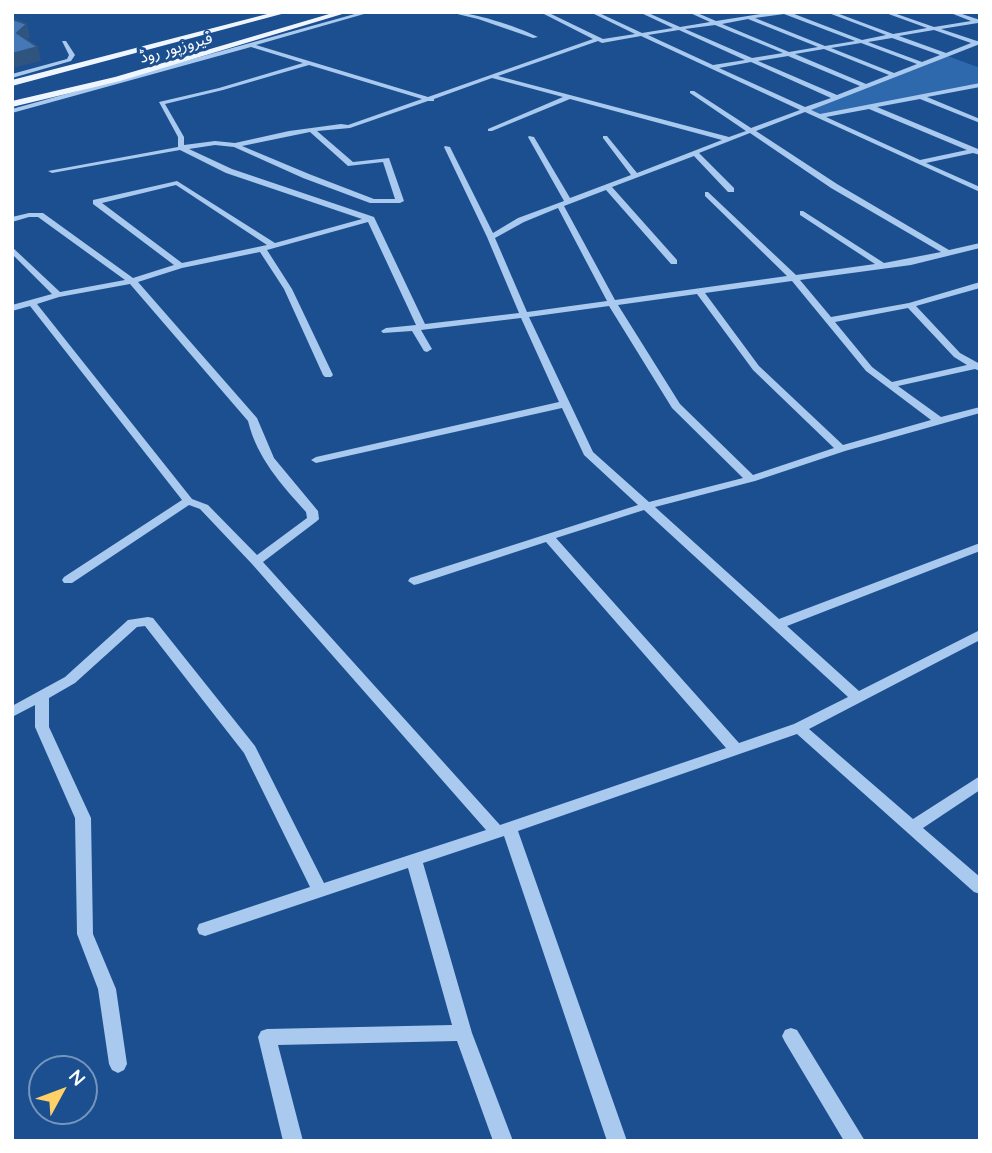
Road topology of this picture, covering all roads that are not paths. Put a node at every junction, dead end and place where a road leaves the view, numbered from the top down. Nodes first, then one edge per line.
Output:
1 (285, 12) edge
2 (345, 12) edge
3 (367, 12) edge
4 (451, 12) edge
5 (542, 12) edge
6 (592, 12) edge
7 (641, 12) edge
8 (690, 12) edge
9 (784, 12) edge
10 (828, 12) edge
11 (885, 12) edge
12 (950, 12) edge
13 (750, 18) junction
14 (979, 22) edge
15 (716, 23) junction
16 (678, 28) junction
17 (934, 29) junction
18 (268, 33) junction
19 (640, 34) junction
20 (893, 36) junction
21 (535, 37) dead end
22 (598, 39) junction
23 (861, 41) junction
24 (64, 42) dead end
25 (978, 43) edge
26 (253, 46) junction
27 (826, 48) junction
28 (788, 54) junction
29 (945, 55) junction
30 (107, 58) junction
31 (751, 60) junction
32 (309, 63) junction
33 (921, 64) junction
34 (128, 65) junction
35 (712, 67) junction
36 (894, 75) junction
37 (492, 77) junction
38 (13, 78) edge
39 (980, 85) edge
40 (865, 86) junction
41 (962, 89) junction
42 (692, 92) dead end
43 (980, 95) edge
44 (570, 97) junction
45 (835, 97) junction
46 (920, 97) junction
47 (432, 100) junction
48 (15, 103) edge
49 (871, 107) junction
50 (804, 109) junction
51 (12, 111) edge
52 (820, 116) junction
53 (980, 121) edge
54 (311, 130) junction
55 (490, 130) dead end
56 (748, 131) junction
57 (605, 136) dead end
58 (531, 137) dead end
59 (728, 139) junction
60 (235, 145) junction
61 (447, 147) dead end
62 (181, 148) junction
63 (978, 151) edge
64 (694, 152) junction
65 (919, 162) junction
66 (52, 171) dead end
67 (635, 175) junction
68 (607, 186) junction
69 (731, 190) dead end
70 (980, 190) edge
71 (708, 194) dead end
72 (564, 203) junction
73 (803, 213) dead end
74 (371, 219) junction
75 (12, 220) edge
76 (491, 237) junction
77 (980, 245) edge
78 (274, 246) junction
79 (262, 249) junction
80 (12, 250) edge
81 (948, 253) junction
82 (674, 262) dead end
83 (180, 266) junction
84 (883, 266) junction
85 (794, 278) junction
86 (132, 281) junction
87 (980, 285) edge
88 (699, 291) junction
89 (58, 295) junction
90 (32, 303) junction
91 (612, 303) junction
92 (910, 305) junction
93 (12, 309) edge
94 (524, 315) junction
95 (829, 320) junction
96 (419, 327) junction
97 (386, 331) dead end
98 (427, 349) dead end
99 (977, 367) edge
100 (328, 374) dead end
101 (890, 385) junction
102 (565, 404) junction
103 (980, 410) edge
104 (939, 421) junction
105 (841, 449) junction
106 (316, 460) dead end
107 (751, 479) junction
108 (188, 501) junction
109 (646, 506) junction
110 (548, 537) junction
111 (980, 547) edge
112 (256, 561) junction
113 (68, 580) dead end
114 (414, 581) dead end
115 (776, 625) junction
116 (980, 634) edge
117 (42, 696) junction
118 (858, 698) junction
119 (13, 711) edge
120 (799, 728) junction
121 (736, 750) junction
122 (980, 782) edge
123 (912, 828) junction
124 (503, 830) junction
125 (414, 860) junction
126 (980, 887) edge
127 (320, 891) junction
128 (205, 929) dead end
129 (463, 1033) junction
130 (791, 1036) dead end
131 (118, 1064) dead end
132 (293, 1141) edge
133 (503, 1141) edge
134 (617, 1141) edge
135 (855, 1141) edge

1 - 30 main road, فیروزپور روڈ
2 - 18 main road, فیروزپور روڈ
3 - 26 street
4 - 21 street
5 - 22 street
6 - 19 street
7 - 16 street
8 - 15 street
9 - 13 street
9 - 23 street
10 - 20 street
11 - 17 street
12 - 14 street
13 - 15 street
13 - 27 street
14 - 17 street
15 - 16 street
15 - 28 street
16 - 19 street
16 - 31 street
17 - 20 street
17 - 25 street
18 - 34 main road
18 - 48 main road, فیروزپور روڈ
19 - 22 street
19 - 35 street
20 - 23 street
20 - 29 street
22 - 37 street
23 - 27 street
23 - 33 street
24 - 38 street
25 - 29 street
26 - 32 street
26 - 51 street
27 - 28 street
27 - 36 street
28 - 31 street
28 - 40 street
29 - 33 street
30 - 34 main road
30 - 38 main road, فیروزپور روڈ
31 - 35 street
31 - 45 street
32 - 47 street
32 - 62 street
33 - 36 street
34 - 48 main road
35 - 50 street
36 - 40 street
37 - 44 street
37 - 47 street
39 - 41 street
40 - 45 street
41 - 43 street
41 - 46 street
42 - 56 street
44 - 55 street
44 - 59 street
45 - 50 street
46 - 49 street
46 - 53 street
47 - 54 street
49 - 52 street
49 - 63 street
50 - 52 street
50 - 56 street
52 - 65 street
54 - 60 street
54 - 60 street
56 - 59 street
56 - 81 street
57 - 67 street
58 - 72 street
59 - 64 street
60 - 62 street
61 - 76 street
62 - 66 street
62 - 74 street
63 - 65 street
64 - 67 street
64 - 69 street
65 - 70 street
67 - 68 street
68 - 72 street
68 - 82 street
71 - 85 street
72 - 76 street
72 - 91 street
73 - 84 street
74 - 78 street
74 - 96 street
75 - 86 street
76 - 94 street
77 - 81 street
78 - 79 street
78 - 83 street
79 - 83 street
79 - 100 street
80 - 89 street
81 - 84 street
83 - 86 street
84 - 85 street
85 - 88 street
85 - 95 street
86 - 89 street
86 - 112 street
87 - 92 street
88 - 91 street
88 - 105 street
89 - 90 street
90 - 93 street
90 - 108 street
91 - 94 street
91 - 107 street
92 - 95 street
92 - 99 street
94 - 96 street
94 - 102 street
95 - 101 street
96 - 97 street
96 - 98 street
99 - 101 street
101 - 104 street
102 - 106 street
102 - 109 street
103 - 104 street
104 - 105 street
105 - 107 street
107 - 109 street
108 - 112 street
108 - 113 street
109 - 110 street
109 - 115 street
110 - 114 street
110 - 121 street
111 - 115 street
112 - 124 street
115 - 118 street
116 - 118 street
117 - 119 street
117 - 127 street
117 - 131 street
118 - 120 street
120 - 121 street
120 - 123 street
121 - 124 street
122 - 123 street
123 - 126 street
124 - 125 street
124 - 134 street
125 - 127 street
125 - 129 street
127 - 128 street
129 - 132 street
129 - 133 street
130 - 135 street

